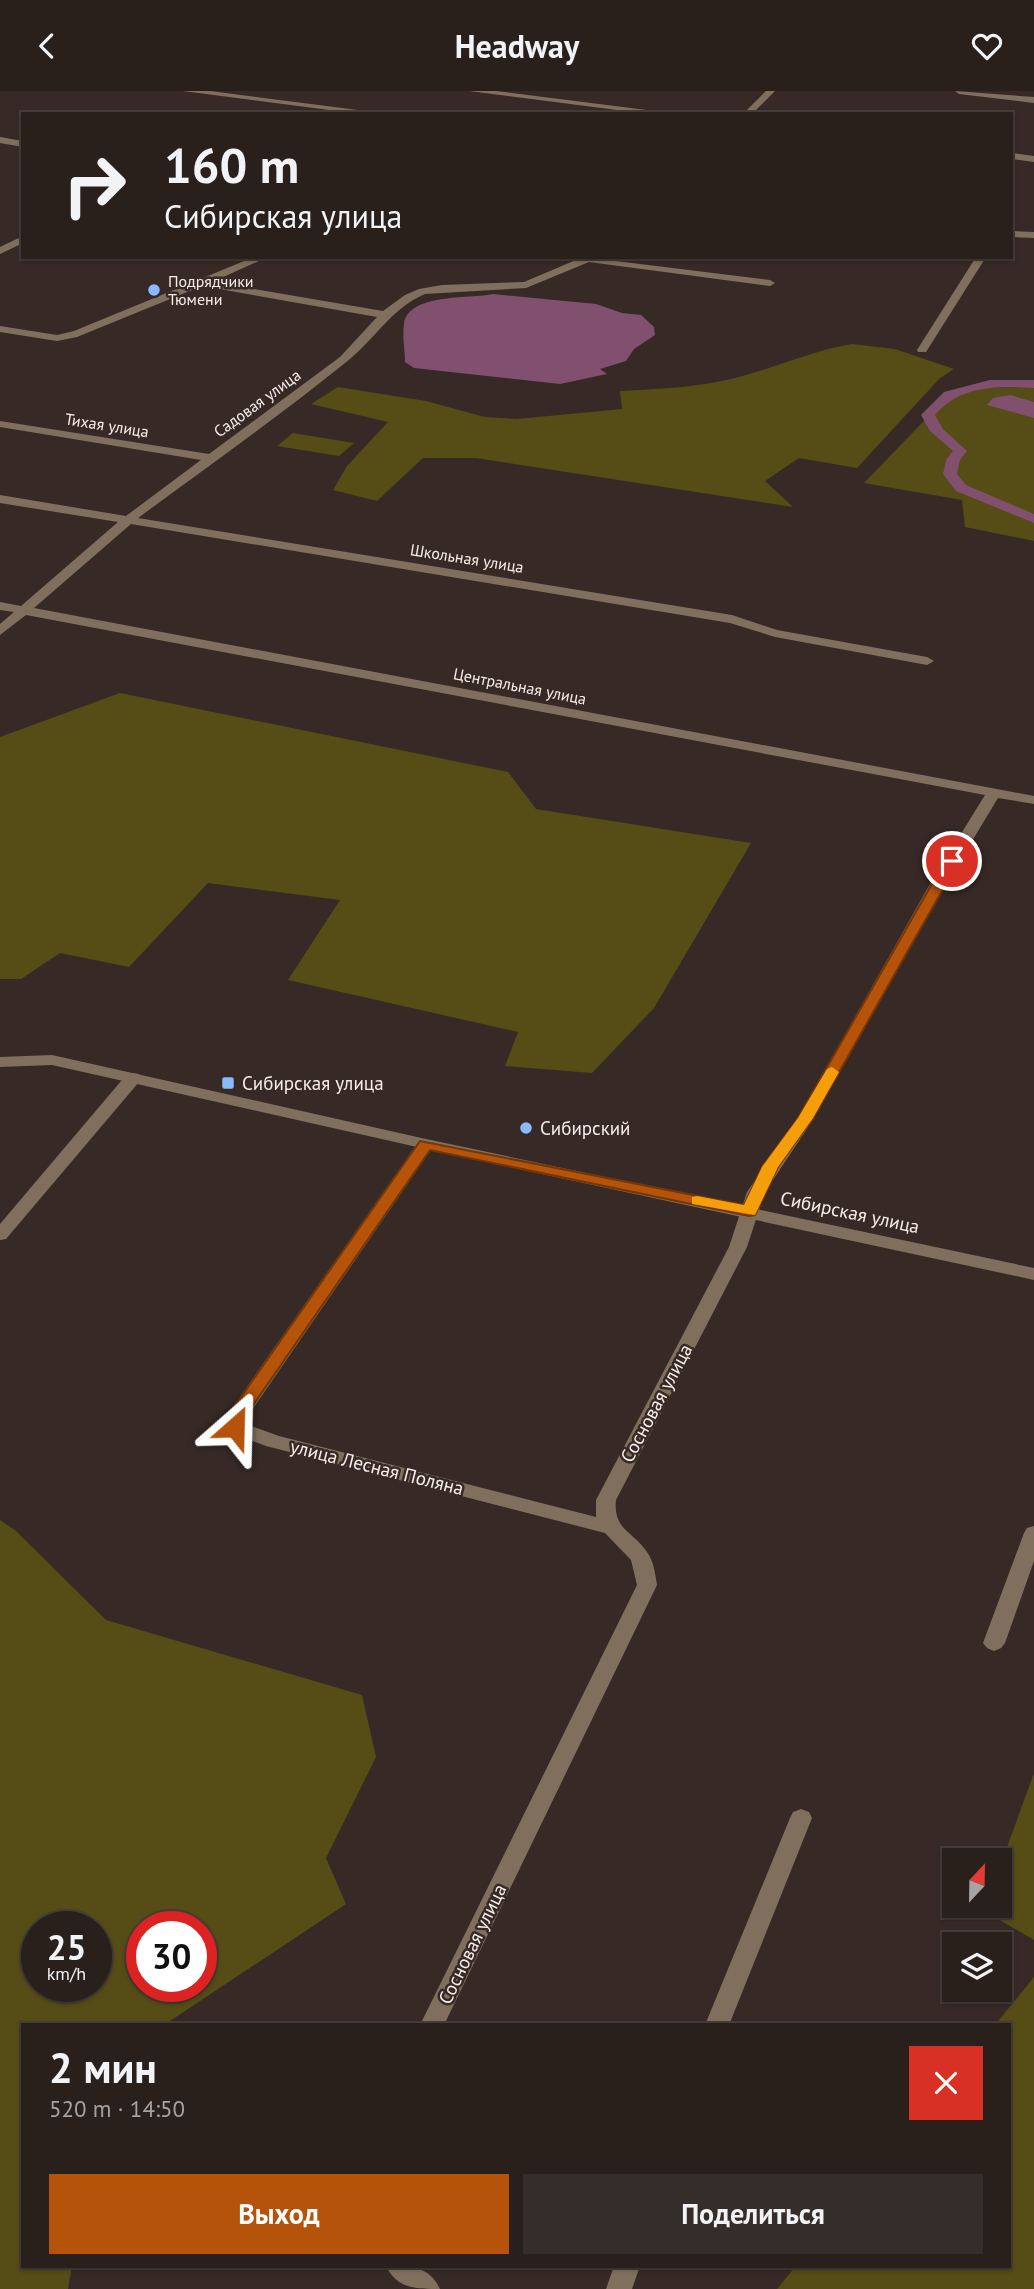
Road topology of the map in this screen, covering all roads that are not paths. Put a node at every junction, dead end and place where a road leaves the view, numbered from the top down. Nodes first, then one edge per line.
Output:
1 (187, 91) edge
2 (473, 91) edge
3 (771, 91) edge
4 (959, 91) edge
5 (1034, 100) edge
6 (368, 112) edge
7 (657, 112) edge
8 (749, 112) edge
9 (0, 140) edge
10 (21, 144) edge
11 (1013, 156) edge
12 (1034, 159) edge
13 (1013, 234) edge
14 (1034, 235) edge
15 (21, 240) edge
16 (0, 251) edge
17 (258, 259) edge
18 (980, 259) edge
19 (202, 283) junction
20 (770, 283) dead end
21 (385, 315) junction
22 (0, 329) edge
23 (922, 350) dead end
24 (0, 424) edge
25 (210, 458) junction
26 (0, 499) edge
27 (128, 520) junction
28 (0, 607) edge
29 (25, 611) junction
30 (0, 631) edge
31 (927, 661) dead end
32 (994, 793) junction
33 (1034, 800) edge
34 (0, 1062) edge
35 (133, 1078) junction
36 (426, 1144) junction
37 (749, 1211) junction
38 (0, 1235) edge
39 (1034, 1274) edge
40 (608, 1527) junction
41 (1034, 1533) edge
42 (994, 1643) dead end
43 (801, 1818) dead end
44 (433, 2023) edge
45 (718, 2023) edge
46 (401, 2268) edge
47 (626, 2268) edge
48 (427, 2289) edge
49 (619, 2289) edge

1 - 6 street
2 - 7 street
3 - 8 street
4 - 5 street
9 - 10 street
11 - 12 street
13 - 14 street
15 - 16 street
17 - 19 street
18 - 23 street
19 - 21 street
19 - 22 street
20 - 21 street, Садовая улица
21 - 25 street, Садовая улица
24 - 25 street, Тихая улица
25 - 27 street, Садовая улица
26 - 27 street, Школьная улица
27 - 29 street, Садовая улица
27 - 31 street, Школьная улица
28 - 29 street, Центральная улица
29 - 30 street, Садовая улица
29 - 32 street, Центральная улица
32 - 33 street, Центральная улица
32 - 37 street, Сосновая улица
34 - 35 street, Сибирская улица
35 - 36 street, Сибирская улица
35 - 38 street
36 - 37 street, Сибирская улица
36 - 40 street, улица Лесная Поляна
37 - 39 street, Сибирская улица
37 - 40 street, Сосновая улица
40 - 44 street, Сосновая улица
41 - 42 street
43 - 45 street
46 - 48 street
47 - 49 street

